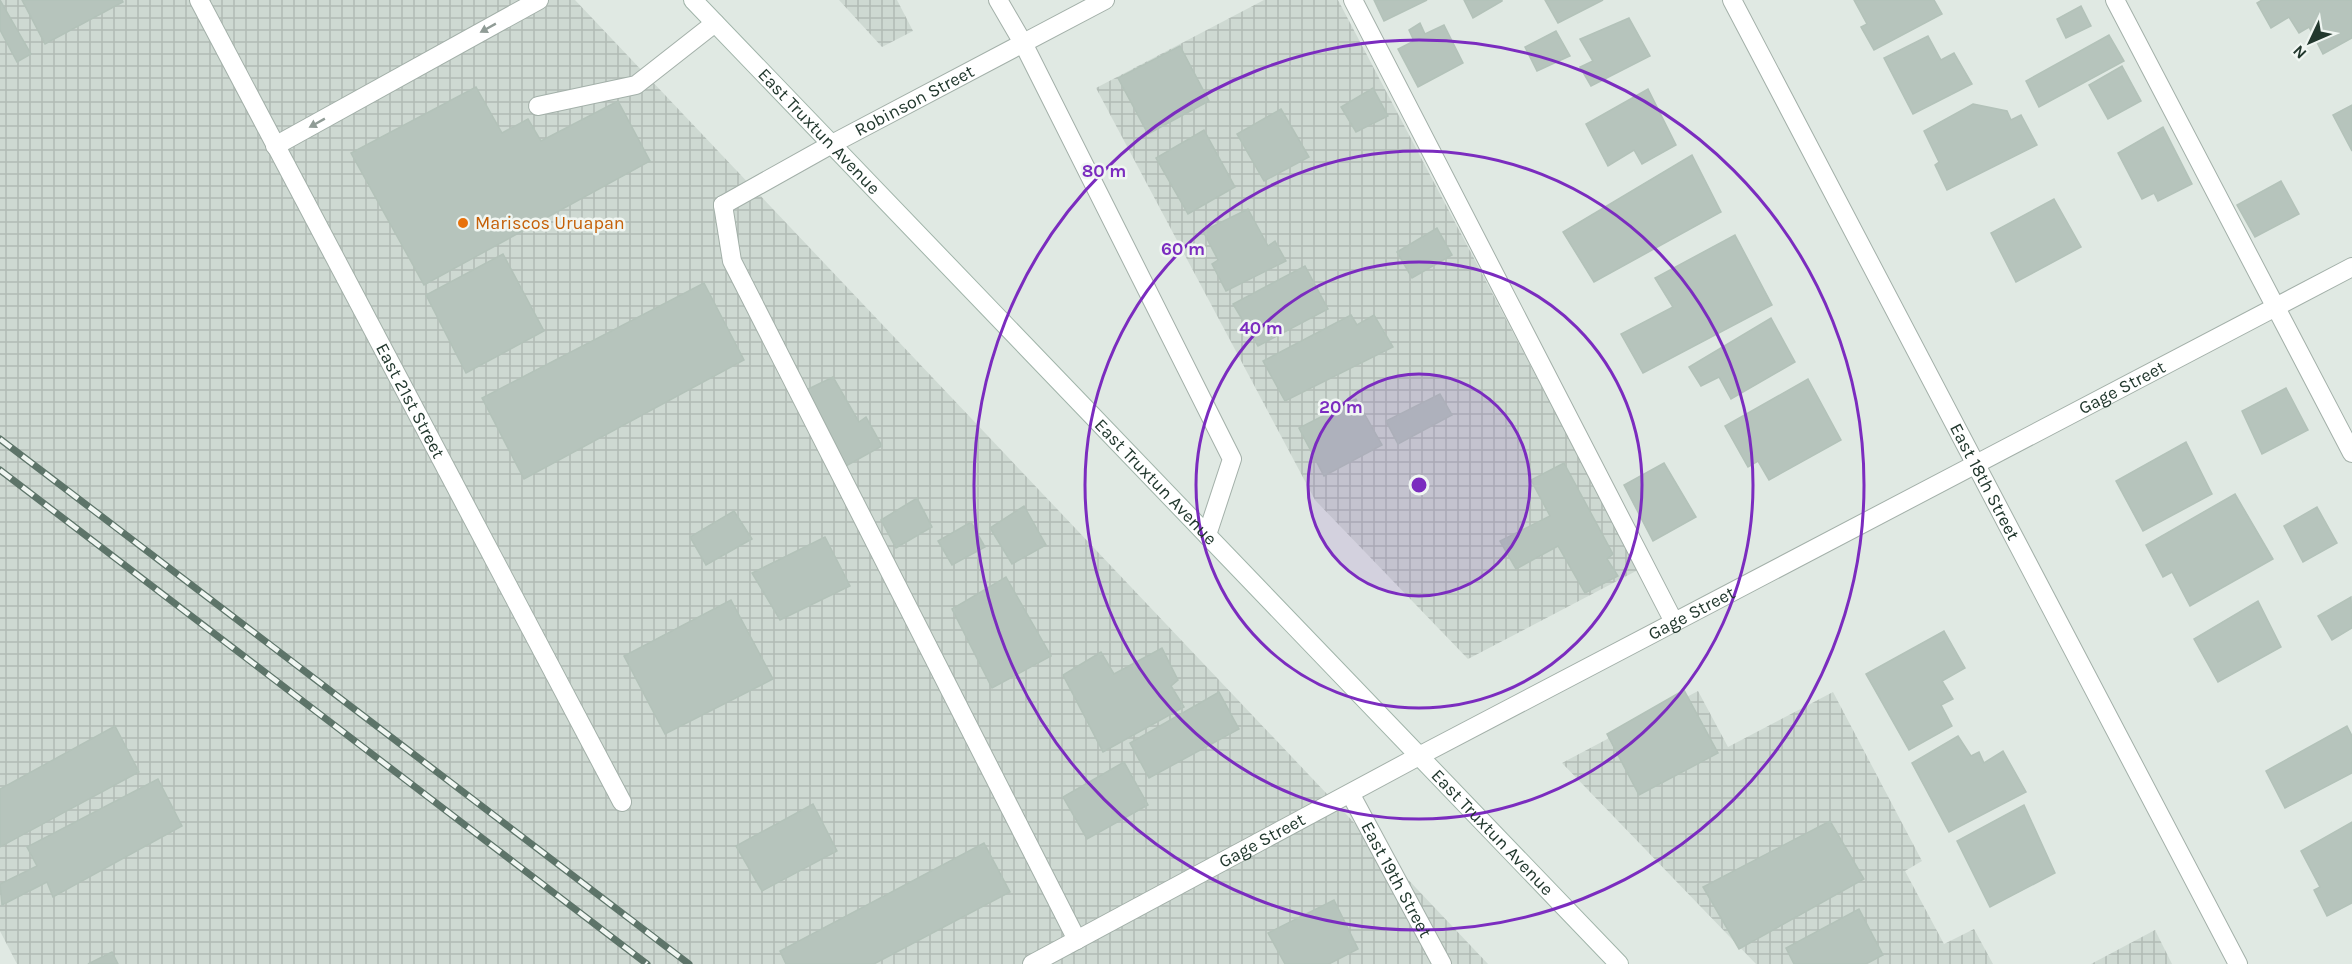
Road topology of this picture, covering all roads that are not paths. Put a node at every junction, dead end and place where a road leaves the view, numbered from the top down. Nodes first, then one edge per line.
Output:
1 (199, 0) edge
2 (539, 0) edge
3 (693, 0) edge
4 (998, 0) edge
5 (1105, 0) edge
6 (1353, 0) edge
7 (1732, 0) edge
8 (2115, 0) edge
9 (716, 23) junction
10 (1023, 43) junction
11 (538, 106) dead end
12 (832, 144) junction
13 (275, 146) junction
14 (2352, 267) edge
15 (2276, 307) junction
16 (2352, 453) edge
17 (1976, 464) junction
18 (1207, 536) junction
19 (1674, 622) junction
20 (1419, 756) junction
21 (1351, 795) junction
22 (622, 802) dead end
23 (1077, 940) junction
24 (1032, 964) edge
25 (1442, 964) edge
26 (1619, 964) edge
27 (2238, 964) edge

1 - 13 street, East 21st Street
2 -> 13 street
3 - 9 street, East Truxtun Avenue
4 - 10 street
5 - 10 street, Robinson Street
6 - 19 street
7 - 17 street, East 18th Street
8 - 15 street
9 - 11 street
9 - 12 street, East Truxtun Avenue
10 - 12 street, Robinson Street
10 - 18 street
12 - 18 street, East Truxtun Avenue
12 - 23 street, Robinson Street
13 - 22 street, East 21st Street
14 - 15 street, Gage Street
15 - 16 street
15 - 17 street, Gage Street
17 - 19 street, Gage Street
17 - 27 street, East 18th Street
18 - 20 street, East Truxtun Avenue
19 - 20 street, Gage Street
20 - 21 street, Gage Street
20 - 26 street, East Truxtun Avenue
21 - 23 street, Gage Street
21 - 25 street, East 19th Street
23 - 24 street, Gage Street

